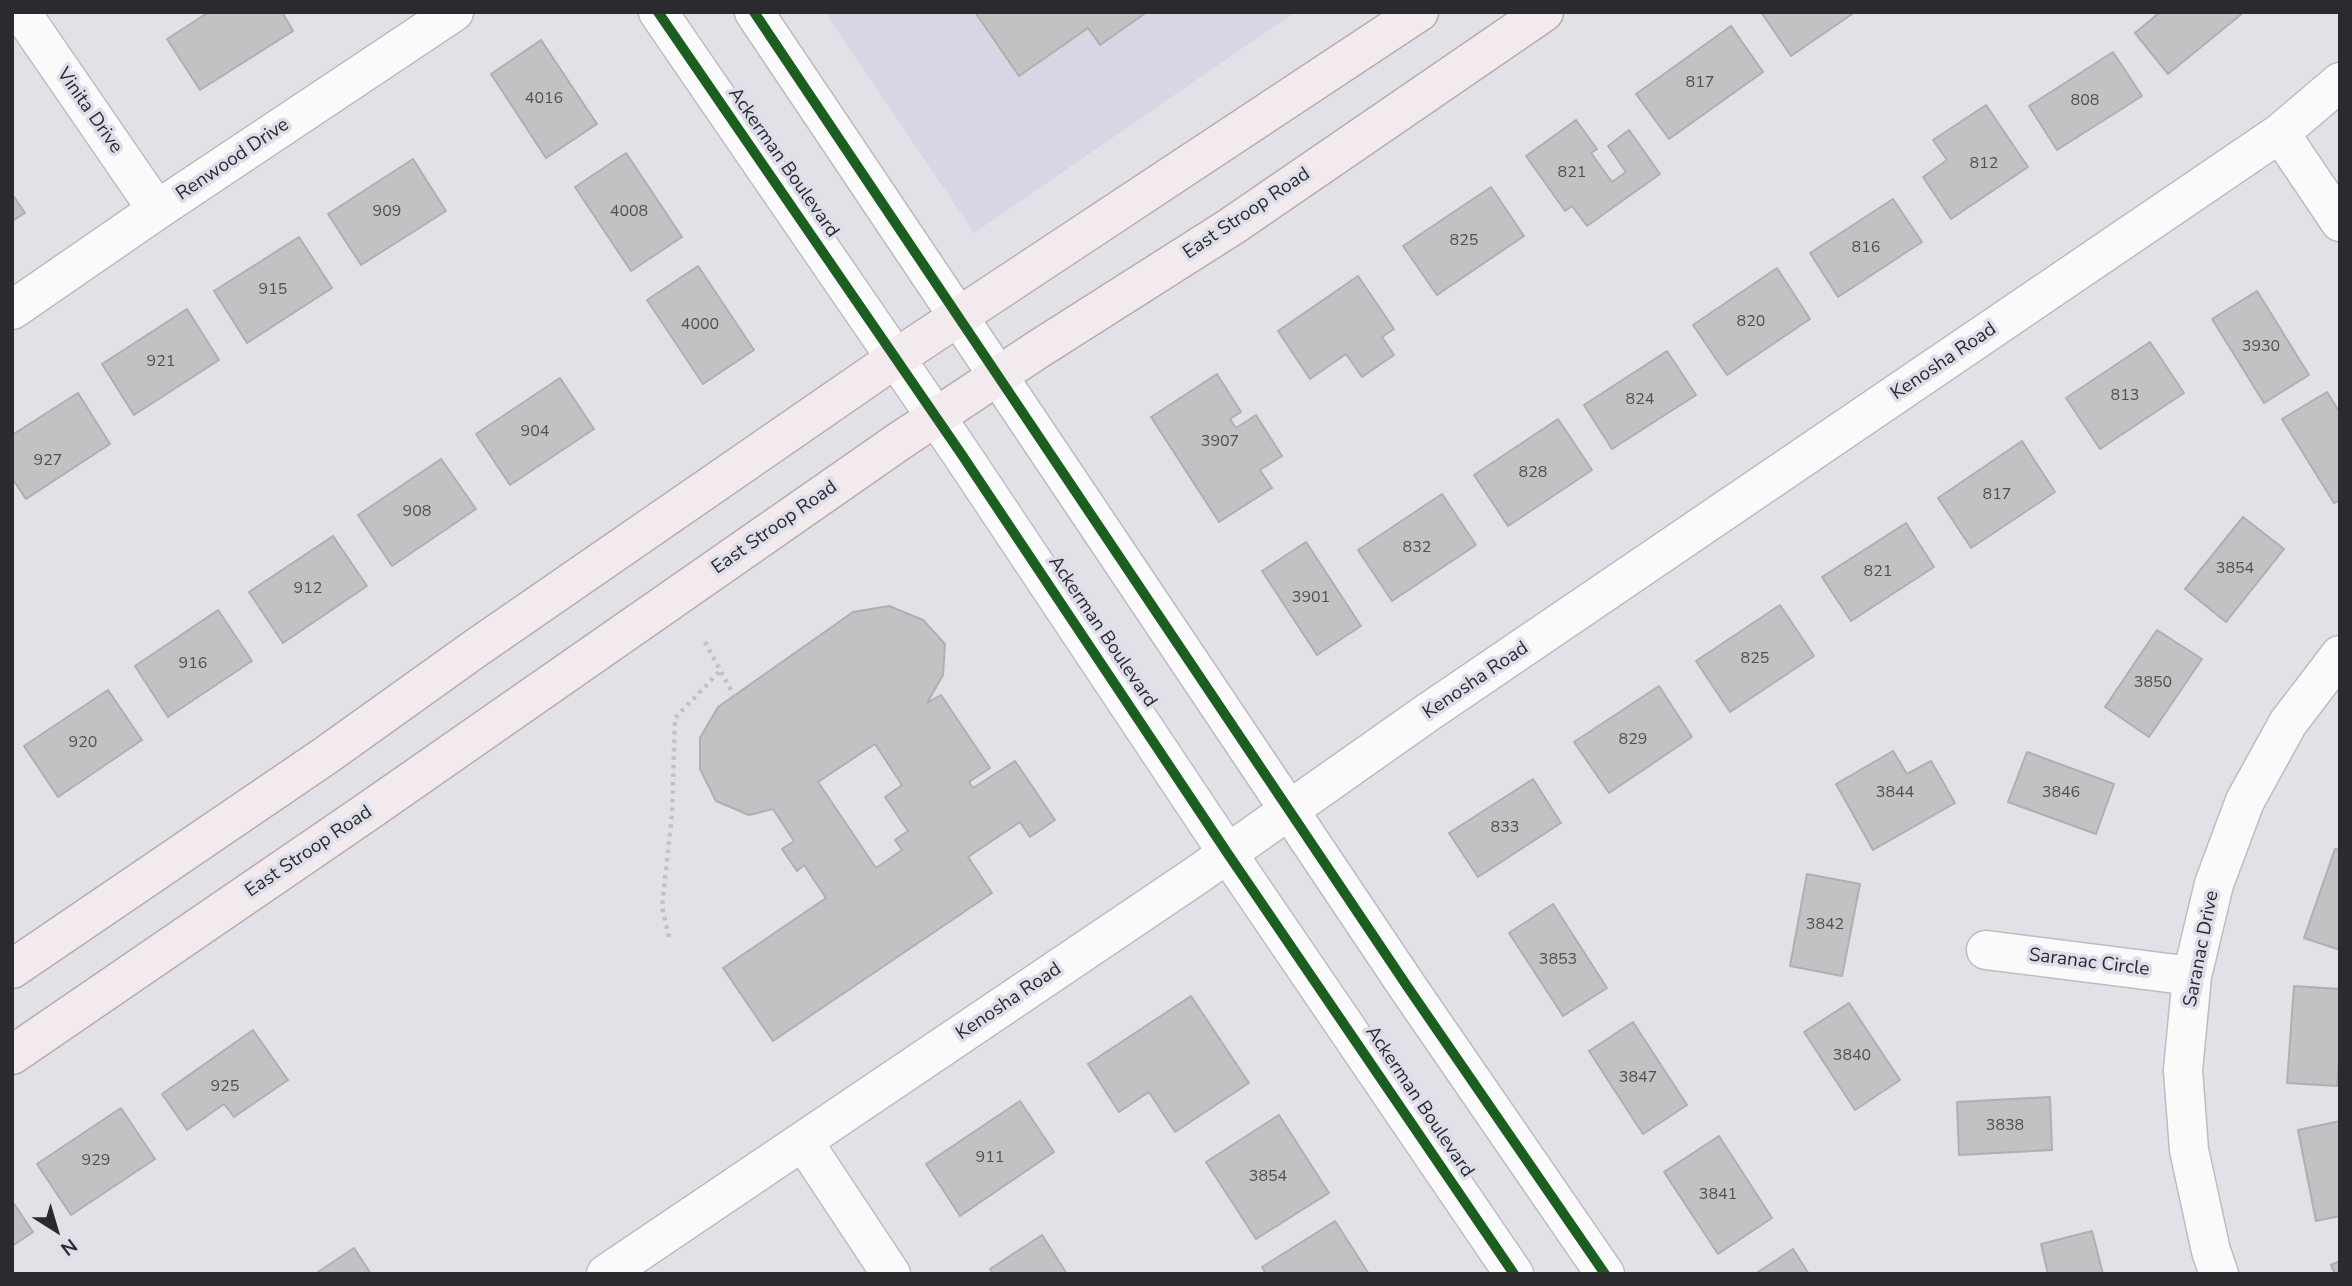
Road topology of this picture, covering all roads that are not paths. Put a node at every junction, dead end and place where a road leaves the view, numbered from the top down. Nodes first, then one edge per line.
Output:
1 (21, 12) edge
2 (454, 12) edge
3 (657, 12) edge
4 (754, 12) edge
5 (1419, 12) edge
6 (1544, 12) edge
7 (2340, 82) edge
8 (2280, 133) junction
9 (157, 210) junction
10 (2340, 222) edge
11 (12, 310) edge
12 (959, 318) junction
13 (896, 358) junction
14 (998, 376) junction
15 (937, 417) junction
16 (2340, 655) edge
17 (1289, 812) junction
18 (1228, 854) junction
19 (1986, 950) dead end
20 (12, 969) edge
21 (2192, 976) junction
22 (12, 1055) edge
23 (803, 1141) junction
24 (606, 1274) edge
25 (891, 1274) edge
26 (1514, 1274) edge
27 (1605, 1274) edge
28 (2219, 1274) edge

1 - 9 street, Vinita Drive
2 - 9 street, Renwood Drive
3 - 13 street, Ackerman Boulevard
4 - 12 street
5 - 12 main road
6 - 14 main road, East Stroop Road
7 - 8 street, Kenosha Road
8 - 10 street
8 - 17 street, Kenosha Road
9 - 11 street, Renwood Drive
12 - 13 main road
12 - 14 street
13 - 15 street, Ackerman Boulevard
13 - 20 main road
14 - 15 main road, East Stroop Road
14 - 17 street
15 - 18 street, Ackerman Boulevard
15 - 22 main road, East Stroop Road
16 - 21 street, Saranac Drive
17 - 18 street, Kenosha Road
17 - 27 street
18 - 23 street, Kenosha Road
18 - 26 street, Ackerman Boulevard
19 - 21 street, Saranac Circle
21 - 28 street, Saranac Drive
23 - 24 street, Kenosha Road
23 - 25 street

